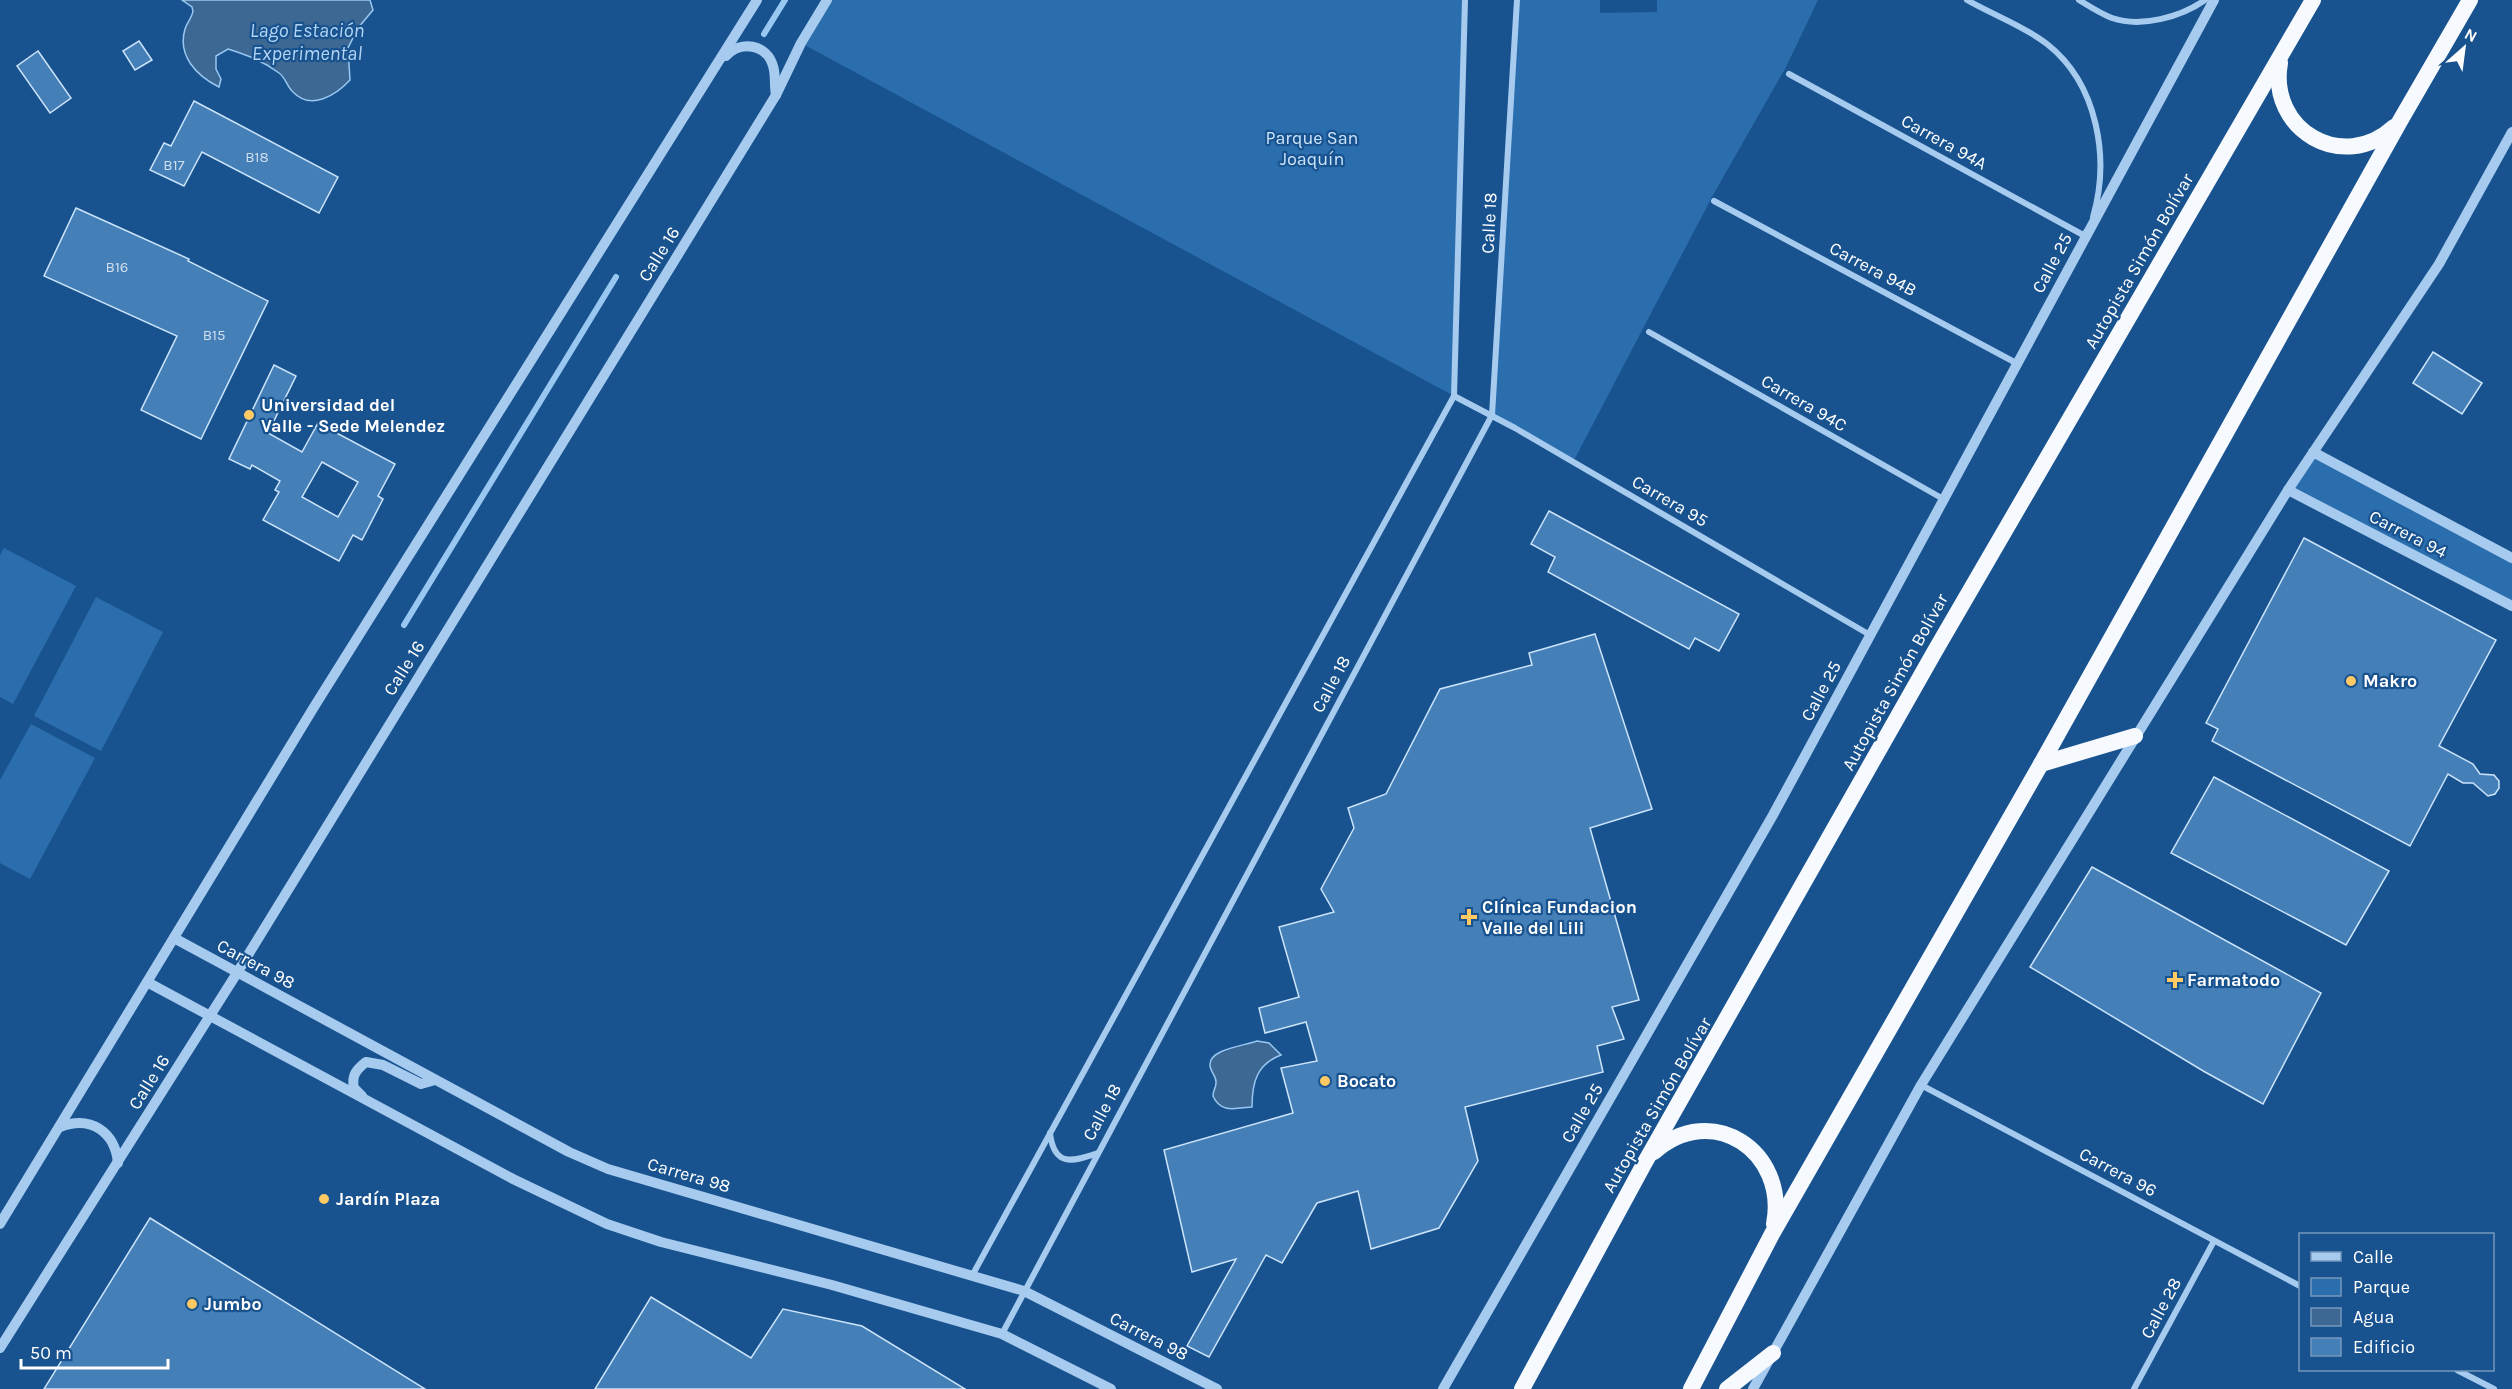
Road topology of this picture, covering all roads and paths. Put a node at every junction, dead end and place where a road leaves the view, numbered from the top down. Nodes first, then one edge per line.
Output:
1 (757, 0) edge
2 (827, 0) edge
3 (1465, 0) edge
4 (1517, 0) edge
5 (1966, 0) edge
6 (2079, 0) edge
7 (2205, 0) edge
8 (2214, 0) edge
9 (2313, 0) edge
10 (2470, 0) edge
11 (2286, 48) junction
12 (1789, 74) dead end
13 (776, 95) junction
14 (2400, 121) junction
15 (682, 122) junction
16 (2512, 132) edge
17 (1714, 201) dead end
18 (2085, 236) junction
19 (1649, 332) dead end
20 (2018, 364) junction
21 (1454, 396) junction
22 (1492, 415) junction
23 (2313, 452) junction
24 (2288, 490) junction
25 (1945, 500) junction
26 (2512, 558) edge
27 (2512, 606) edge
28 (1870, 635) junction
29 (2135, 736) junction
30 (2041, 764) junction
31 (174, 938) junction
32 (237, 973) junction
33 (147, 982) junction
34 (209, 1016) junction
35 (435, 1080) junction
36 (1921, 1085) junction
37 (366, 1100) junction
38 (60, 1126) junction
39 (1050, 1132) junction
40 (1098, 1153) junction
41 (118, 1163) junction
42 (1644, 1164) junction
43 (0, 1224) edge
44 (1772, 1233) junction
45 (2214, 1240) junction
46 (973, 1274) junction
47 (2299, 1285) edge
48 (1024, 1291) junction
49 (1002, 1334) junction
50 (0, 1348) edge
51 (1773, 1353) junction
52 (2459, 1371) edge
53 (1111, 1389) edge
54 (1217, 1389) edge
55 (1443, 1389) edge
56 (1522, 1389) edge
57 (1691, 1389) edge
58 (1727, 1389) edge
59 (1753, 1389) edge
60 (2134, 1389) edge
61 (2494, 1389) edge

1 - 15 street
2 - 13 street, Calle 16
3 - 21 street, Calle 18
4 - 22 street, Calle 18
5 - 18 street
6 - 7 street
8 - 18 street, Calle 25
9 - 11 highway, Autopista Simón Bolívar
10 - 14 highway
11 - 14 highway
11 - 42 highway, Autopista Simón Bolívar
12 - 18 street, Carrera 94A
13 - 15 street
13 - 32 street, Calle 16
14 - 30 highway
15 - 31 street
16 - 23 street
17 - 20 street, Carrera 94B
18 - 20 street, Calle 25
19 - 25 street, Carrera 94C
20 - 25 street, Calle 25
21 - 22 street, Carrera 95
21 - 39 street, Calle 18
22 - 28 street, Carrera 95
22 - 40 street, Calle 18
23 - 24 street
23 - 26 street, Carrera 94
24 - 27 street, Carrera 94
24 - 29 street
25 - 28 street, Calle 25
28 - 55 street, Calle 25
29 - 30 highway
29 - 36 street
30 - 44 highway
31 - 32 street, Carrera 98
31 - 33 street
32 - 34 street, Calle 16
32 - 35 street, Carrera 98
33 - 34 street
33 - 38 street
34 - 37 street
34 - 41 street, Calle 16
35 - 37 street
35 - 46 street, Carrera 98
36 - 45 street, Carrera 96
36 - 51 street
37 - 49 street
38 - 41 street
38 - 43 street
39 - 40 street
39 - 46 street, Calle 18
40 - 48 street, Calle 18
41 - 50 street, Calle 16
42 - 44 highway
42 - 56 highway, Autopista Simón Bolívar
44 - 57 highway
45 - 47 street, Carrera 96
45 - 60 street, Calle 28
46 - 48 street, Carrera 98
48 - 49 street, Calle 18
48 - 54 street, Carrera 98
49 - 53 street
51 - 58 highway
51 - 59 street
52 - 61 street

